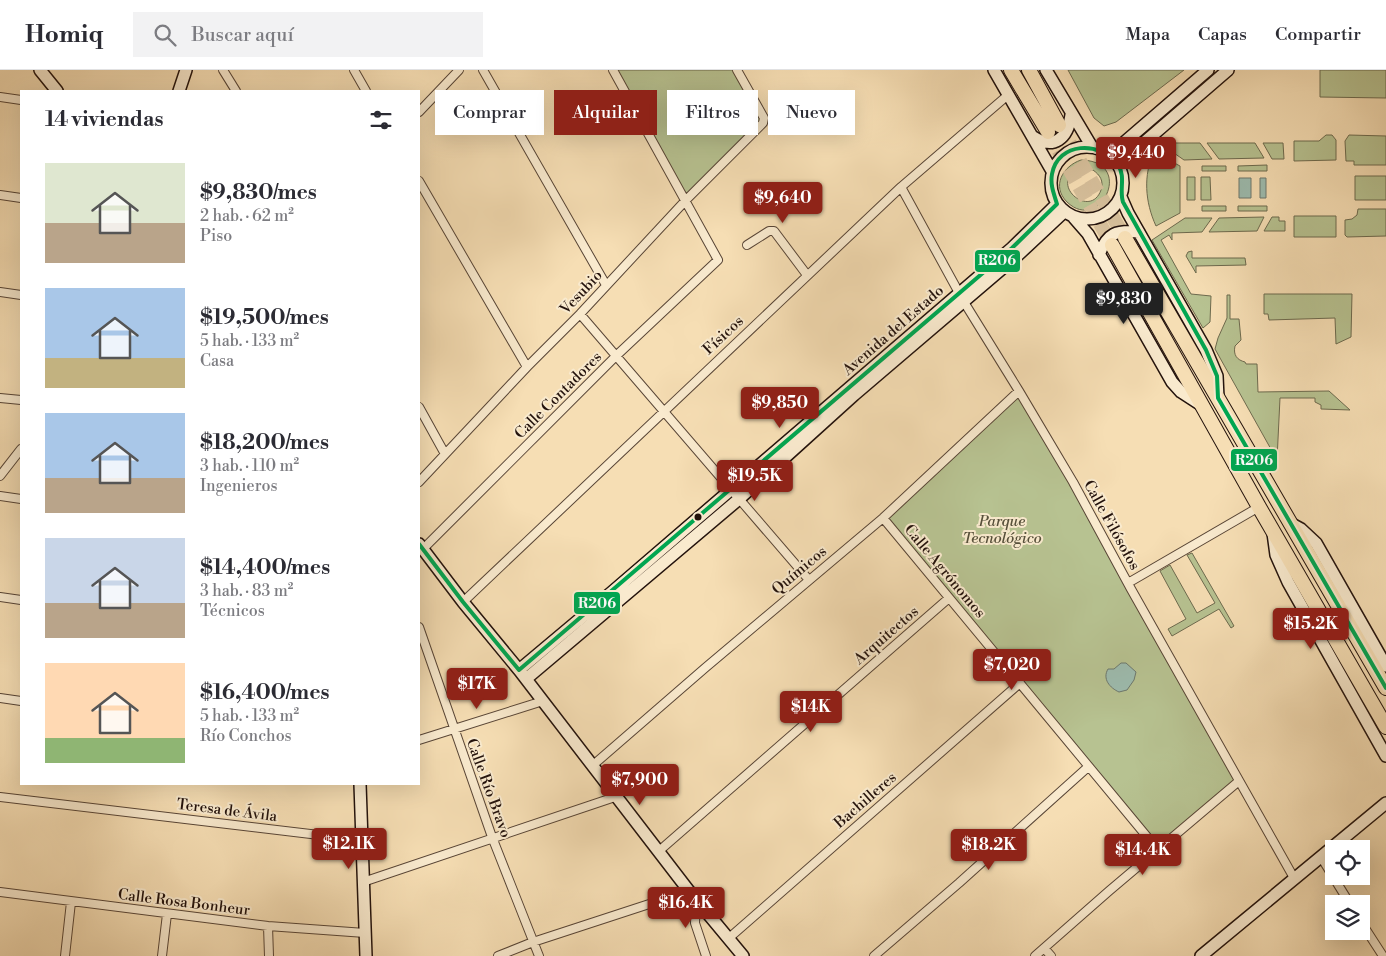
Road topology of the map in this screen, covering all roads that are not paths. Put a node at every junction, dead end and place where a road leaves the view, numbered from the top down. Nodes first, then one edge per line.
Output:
1 (40, 70) edge
2 (186, 70) edge
3 (223, 70) edge
4 (354, 70) edge
5 (459, 70) edge
6 (483, 70) edge
7 (613, 70) edge
8 (737, 70) edge
9 (994, 70) edge
10 (1011, 70) edge
11 (1030, 70) edge
12 (1046, 70) edge
13 (1208, 70) edge
14 (1228, 70) edge
15 (56, 90) edge
16 (179, 90) edge
17 (235, 90) edge
18 (365, 90) edge
19 (1008, 95) junction
20 (0, 97) edge
21 (20, 100) edge
22 (420, 111) edge
23 (1071, 115) junction
24 (1032, 136) junction
25 (1092, 147) junction
26 (1108, 154) junction
27 (1118, 165) junction
28 (1052, 171) junction
29 (420, 183) edge
30 (901, 187) junction
31 (0, 195) edge
32 (1121, 197) junction
33 (20, 198) edge
34 (686, 200) junction
35 (1065, 211) junction
36 (1138, 232) junction
37 (1125, 238) tunnel mouth
38 (747, 245) dead end
39 (1112, 245) tunnel mouth
40 (1099, 255) junction
41 (807, 275) junction
42 (606, 285) junction
43 (0, 292) edge
44 (20, 295) edge
45 (962, 297) junction
46 (580, 314) junction
47 (616, 356) junction
48 (527, 367) junction
49 (1019, 390) junction
50 (0, 398) edge
51 (1218, 398) junction
52 (20, 400) edge
53 (1201, 405) junction
54 (420, 409) edge
55 (664, 410) junction
56 (20, 449) edge
57 (446, 454) junction
58 (0, 476) edge
59 (420, 481) edge
60 (730, 490) junction
61 (0, 496) edge
62 (20, 499) edge
63 (739, 499) junction
64 (1259, 507) junction
65 (883, 518) junction
66 (1290, 523) junction
67 (1273, 531) junction
68 (420, 547) edge
69 (809, 580) junction
70 (1128, 583) junction
71 (0, 597) edge
72 (950, 598) junction
73 (20, 600) edge
74 (463, 602) junction
75 (420, 630) edge
76 (1386, 666) edge
77 (522, 674) junction
78 (1020, 683) junction
79 (1386, 688) edge
80 (0, 698) edge
81 (20, 701) edge
82 (542, 701) junction
83 (1386, 727) edge
84 (454, 729) junction
85 (420, 740) edge
86 (1382, 746) edge
87 (1386, 756) edge
88 (592, 766) junction
89 (1088, 767) junction
90 (1239, 781) junction
91 (360, 785) edge
92 (0, 797) edge
93 (615, 797) junction
94 (1386, 803) edge
95 (492, 837) junction
96 (361, 840) junction
97 (1158, 850) junction
98 (659, 851) junction
99 (1321, 857) junction
100 (1294, 878) junction
101 (363, 882) junction
102 (0, 892) edge
103 (692, 895) junction
104 (1344, 895) edge
105 (72, 902) junction
106 (167, 914) junction
107 (268, 926) junction
108 (365, 933) junction
109 (1370, 936) edge
110 (729, 938) junction
111 (533, 942) junction
112 (1044, 948) junction
113 (65, 956) edge
114 (162, 956) edge
115 (269, 956) edge
116 (366, 956) edge
117 (498, 956) edge
118 (539, 956) edge
119 (706, 956) edge
120 (743, 956) edge
121 (874, 956) edge
122 (1035, 956) edge
123 (1051, 956) edge
124 (1201, 956) edge
125 (1383, 956) edge

1 - 15 street
2 - 16 street
3 - 17 street
4 - 18 street
5 - 22 street
6 - 42 street
7 - 34 street
8 - 34 street, Vesubio
9 - 19 street
10 - 11 highway
12 - 23 street
13 - 26 street
14 - 27 street
19 - 24 street
19 - 30 street, Físicos
20 - 21 street
23 - 24 street
23 - 25 street
24 - 28 street
25 - 26 street
25 - 28 street
26 - 27 street
27 - 32 street
28 - 35 street
29 - 48 street
30 - 41 street, Físicos
30 - 45 street, Calle Filósofos
31 - 33 street
32 - 35 street
32 - 36 street
34 - 42 street, Vesubio
34 - 47 street, Calle Contadores
35 - 40 street
35 - 45 street, Avenida del Estado
36 - 40 street
36 - 51 street
37 - 51 highway
38 - 41 street
39 - 53 highway
40 - 53 street
41 - 55 street, Físicos
42 - 46 street, Vesubio
43 - 44 street
45 - 49 street, Calle Filósofos
45 - 60 street, Avenida del Estado
45 - 63 street, Avenida del Estado
46 - 47 street
46 - 48 street, Vesubio
47 - 55 street
47 - 68 street, Calle Contadores
48 - 57 street, Vesubio
49 - 65 street, Químicos
49 - 70 street, Calle Filósofos
50 - 52 street
51 - 66 highway
53 - 64 highway
54 - 57 street
55 - 60 street
55 - 74 street, Físicos
56 - 58 street
57 - 59 street, Vesubio
60 - 63 street
60 - 77 street, Avenida del Estado
61 - 62 street
63 - 69 street
63 - 77 street, Avenida del Estado
64 - 67 highway
64 - 70 street
65 - 69 street, Químicos
65 - 72 street, Calle Agrónomos
66 - 76 street
66 - 79 highway
67 - 83 highway
67 - 86 street
68 - 74 street
69 - 88 street, Químicos
70 - 90 street, Calle Filósofos
71 - 73 street
72 - 78 street, Calle Agrónomos
72 - 98 street, Arquitectos
74 - 77 street
75 - 84 street, Calle Río Bravo
77 - 82 street
78 - 89 street, Calle Agrónomos
78 - 110 street, Bachilleres
80 - 81 street
82 - 84 street
82 - 88 street
84 - 85 street
84 - 95 street, Calle Río Bravo
86 - 87 street
88 - 93 street
89 - 97 street, Calle Agrónomos
89 - 121 street
90 - 97 street
90 - 100 street, Calle Filósofos
91 - 96 street
92 - 96 street, Teresa de Ávila
93 - 95 street
93 - 98 street
94 - 99 street
95 - 101 street
95 - 111 street, Calle Río Bravo
96 - 101 street
97 - 112 street
98 - 103 street
99 - 100 street
99 - 104 street
100 - 124 street
101 - 108 street
102 - 105 street, Calle Rosa Bonheur
103 - 110 street
103 - 111 street
103 - 119 street
105 - 106 street, Calle Rosa Bonheur
105 - 113 street
106 - 107 street, Calle Rosa Bonheur
106 - 114 street
107 - 108 street, Calle Rosa Bonheur
107 - 115 street
108 - 116 street
109 - 125 street
110 - 120 street
111 - 117 street
111 - 118 street, Calle Río Bravo
112 - 122 street
112 - 123 street

